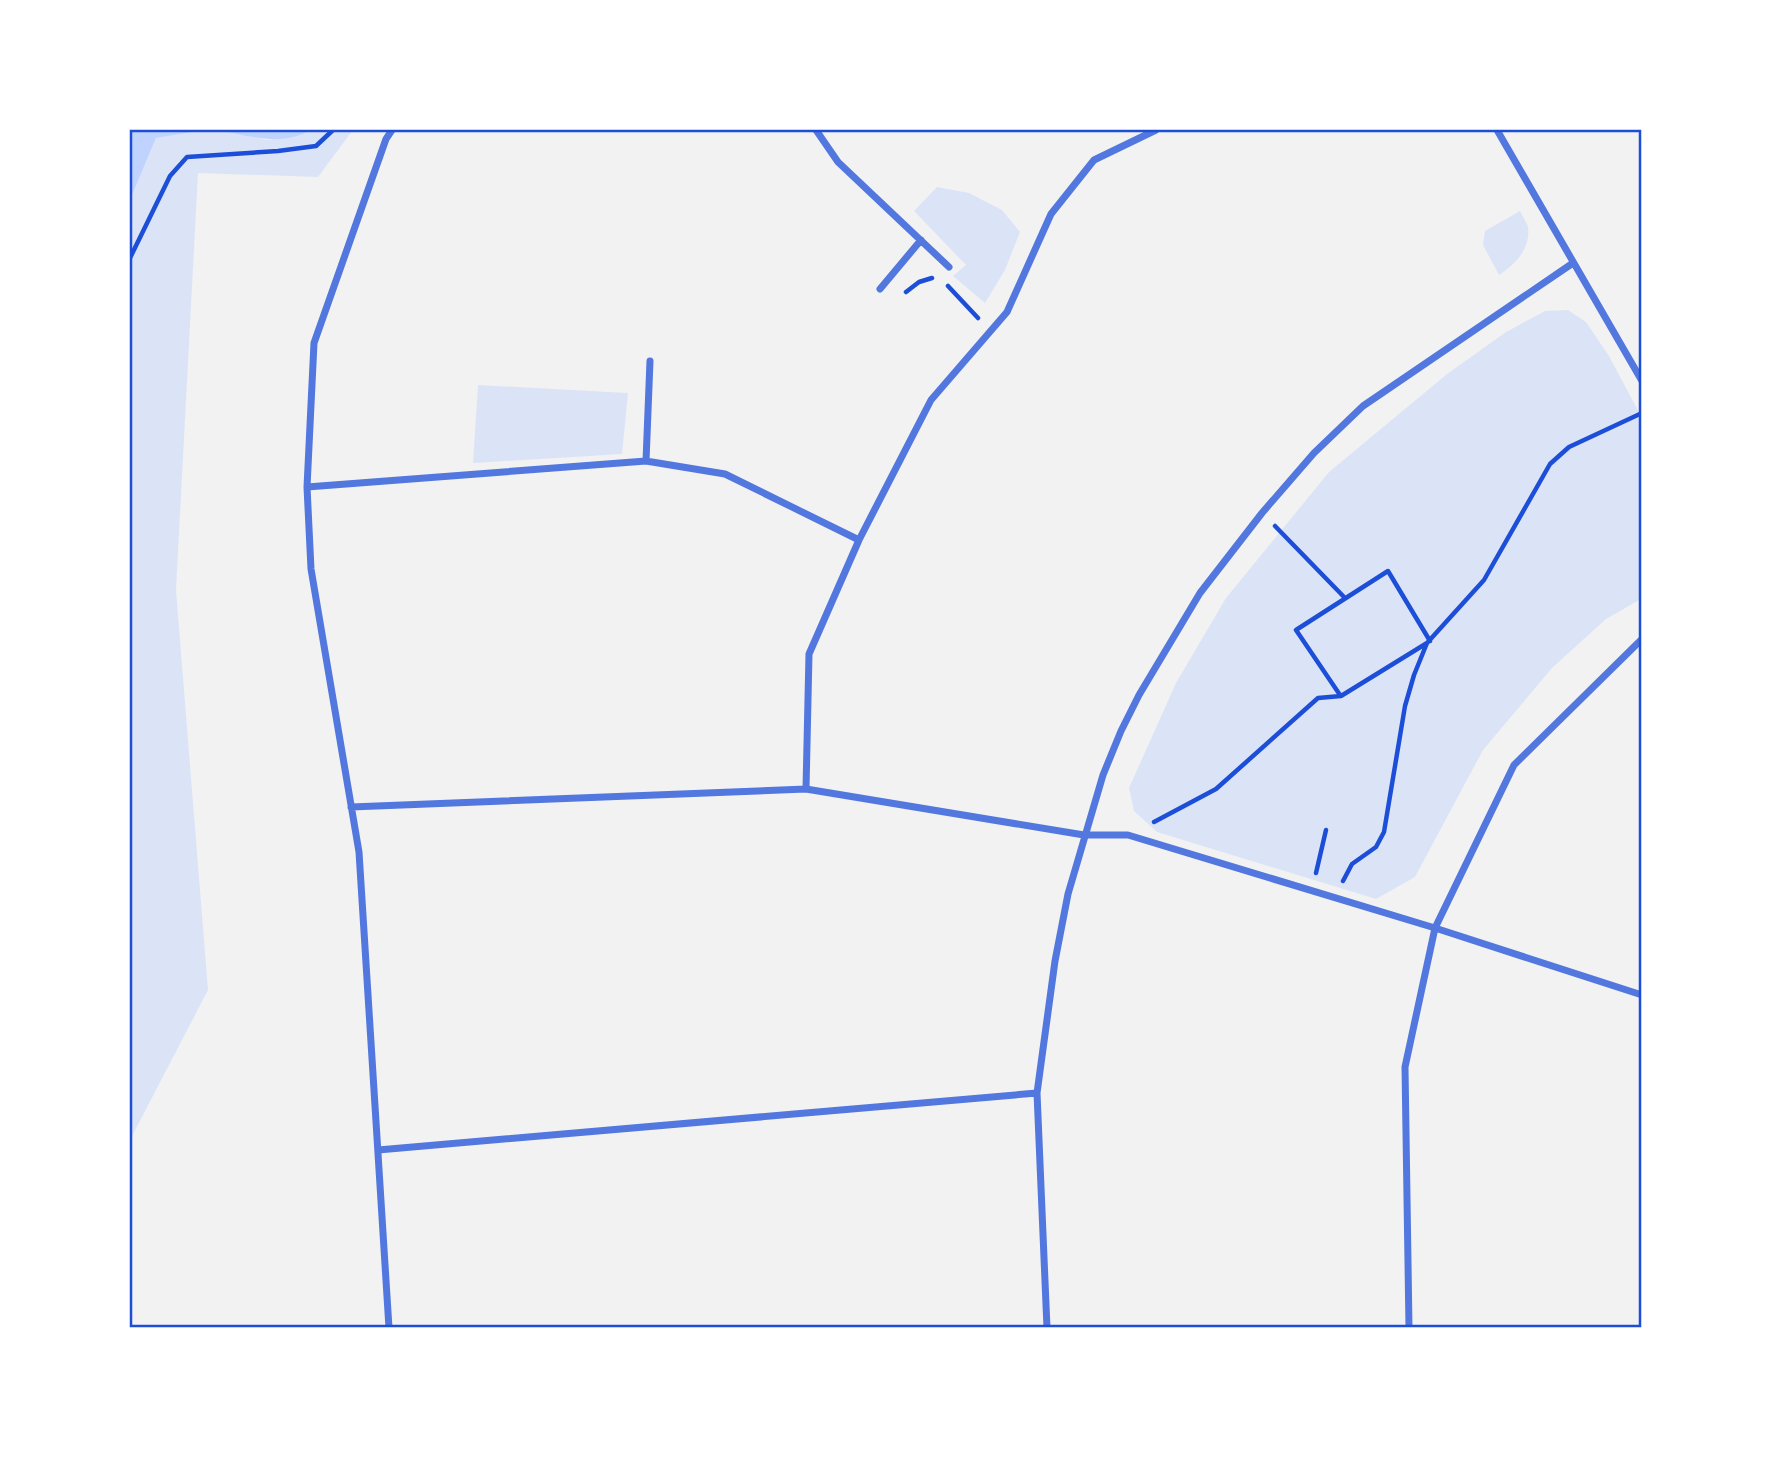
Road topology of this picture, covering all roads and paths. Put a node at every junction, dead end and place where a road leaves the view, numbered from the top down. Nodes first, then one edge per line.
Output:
1 (333, 130) edge
2 (392, 130) edge
3 (816, 130) edge
4 (1156, 130) edge
5 (1497, 130) edge
6 (921, 240) junction
7 (130, 258) edge
8 (1573, 263) junction
9 (949, 267) dead end
10 (882, 287) joint
11 (990, 331) junction
12 (650, 361) dead end
13 (1642, 381) edge
14 (1642, 413) edge
15 (646, 461) junction
16 (307, 486) junction
17 (1262, 513) junction
18 (859, 540) junction
19 (1345, 598) junction
20 (1642, 639) edge
21 (1428, 642) junction
22 (1340, 696) junction
23 (806, 789) junction
24 (351, 807) junction
25 (1326, 830) dead end
26 (1084, 835) junction
27 (1128, 835) junction
28 (1312, 891) junction
29 (1335, 897) junction
30 (1435, 928) junction
31 (1642, 995) edge
32 (1037, 1093) junction
33 (378, 1150) junction
34 (389, 1328) edge
35 (1047, 1328) edge
36 (1409, 1328) edge

1 - 7 path
2 - 16 street
3 - 6 street
4 - 11 street
5 - 8 street
6 - 9 street
6 - 10 street
8 - 13 street
8 - 17 street
10 - 11 path
11 - 18 street
12 - 15 street
14 - 21 path
15 - 16 street
15 - 18 street
16 - 24 street
17 - 19 path
17 - 26 street
18 - 23 street
19 - 21 path
19 - 22 path
20 - 30 street
21 - 22 path
21 - 29 path
22 - 27 path
23 - 24 street
23 - 26 street
24 - 33 street
25 - 28 path
26 - 27 street
26 - 32 street
27 - 28 street
28 - 29 street
29 - 30 street
30 - 31 street
30 - 36 street
32 - 33 street
32 - 35 street
33 - 34 street

